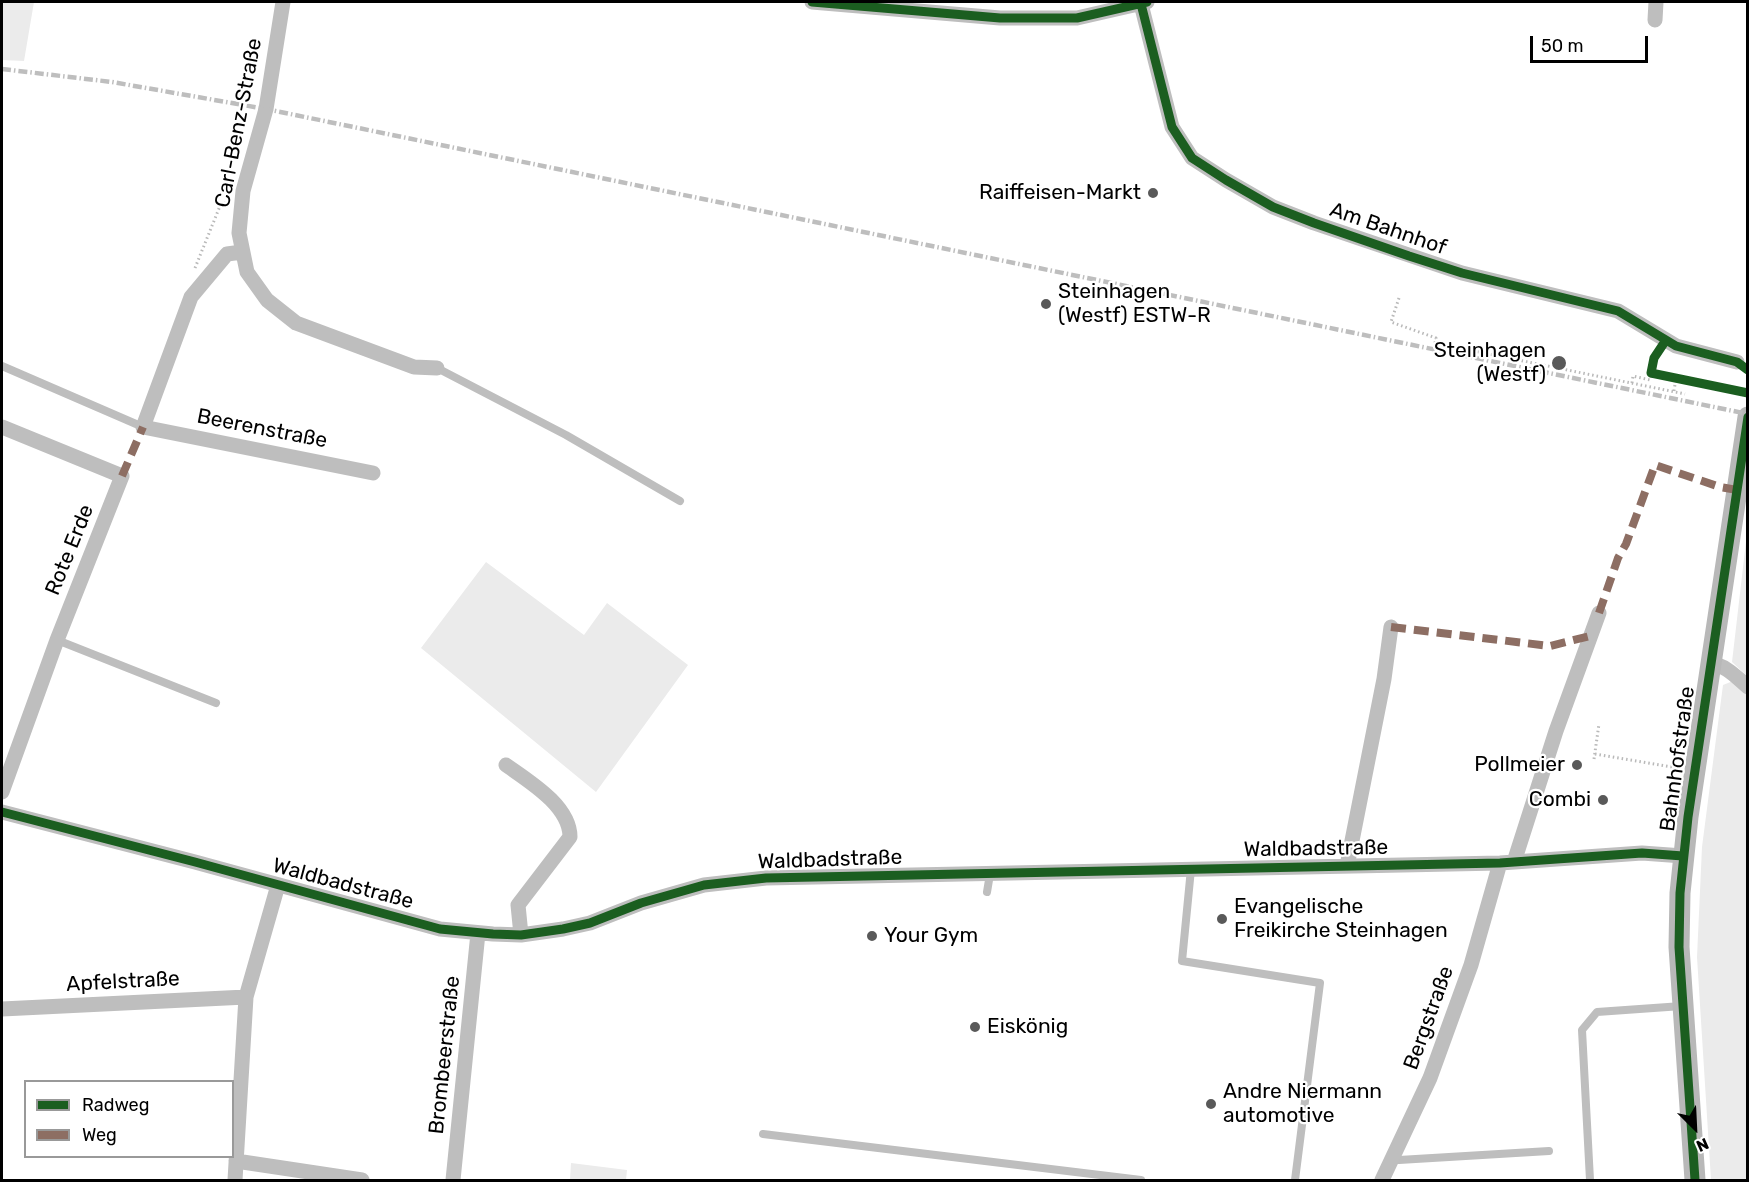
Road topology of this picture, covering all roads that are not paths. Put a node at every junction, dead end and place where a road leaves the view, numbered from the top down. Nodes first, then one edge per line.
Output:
1 (284, 2) edge
2 (812, 2) edge
3 (1656, 2) edge
4 (1144, 3) edge
5 (1655, 20) dead end
6 (242, 252) junction
7 (1737, 362) dead end
8 (2, 366) edge
9 (437, 368) joint
10 (1748, 417) edge
11 (2, 427) edge
12 (143, 427) junction
13 (373, 473) dead end
14 (680, 501) dead end
15 (1599, 613) dead end
16 (1391, 627) dead end
17 (57, 640) junction
18 (1710, 663) junction
19 (1748, 687) edge
20 (216, 703) dead end
21 (507, 765) dead end
22 (2, 792) edge
23 (2, 812) edge
24 (1683, 856) junction
25 (1507, 863) junction
26 (1347, 867) junction
27 (1191, 869) junction
28 (990, 874) junction
29 (278, 885) junction
30 (987, 892) dead end
31 (478, 933) junction
32 (521, 935) junction
33 (246, 997) junction
34 (1682, 1006) junction
35 (2, 1009) edge
36 (763, 1134) dead end
37 (1549, 1152) dead end
38 (1394, 1158) junction
39 (236, 1161) junction
40 (235, 1180) edge
41 (362, 1180) edge
42 (453, 1180) edge
43 (1141, 1180) edge
44 (1295, 1180) edge
45 (1382, 1180) edge
46 (1590, 1180) edge
47 (1695, 1180) edge

1 - 6 street, Carl-Benz-Straße
2 - 4 street
3 - 5 street
4 - 7 street, Am Bahnhof
6 - 9 street, Carl-Benz-Straße
6 - 12 street
8 - 12 lane
9 - 14 lane
10 - 18 street, Bahnhofstraße
11 - 17 street, Rote Erde
12 - 13 street, Beerenstraße
15 - 25 street, Bergstraße
16 - 26 street, Waldbadstraße
17 - 20 lane
17 - 22 street, Rote Erde
18 - 19 street
18 - 24 street, Bahnhofstraße
21 - 32 street
23 - 29 street, Waldbadstraße
24 - 25 street, Waldbadstraße
24 - 34 street, Bahnhofstraße
25 - 26 street, Waldbadstraße
25 - 38 street, Bergstraße
26 - 27 street, Waldbadstraße
27 - 28 street, Waldbadstraße
27 - 44 lane
28 - 30 lane
28 - 32 street, Waldbadstraße
29 - 31 street, Waldbadstraße
29 - 33 street
31 - 32 street, Waldbadstraße
31 - 42 street, Brombeerstraße
33 - 35 street, Apfelstraße
33 - 39 street
34 - 46 lane
34 - 47 street, Bahnhofstraße
36 - 43 lane
37 - 38 lane
38 - 45 street, Bergstraße
39 - 40 street
39 - 41 street

